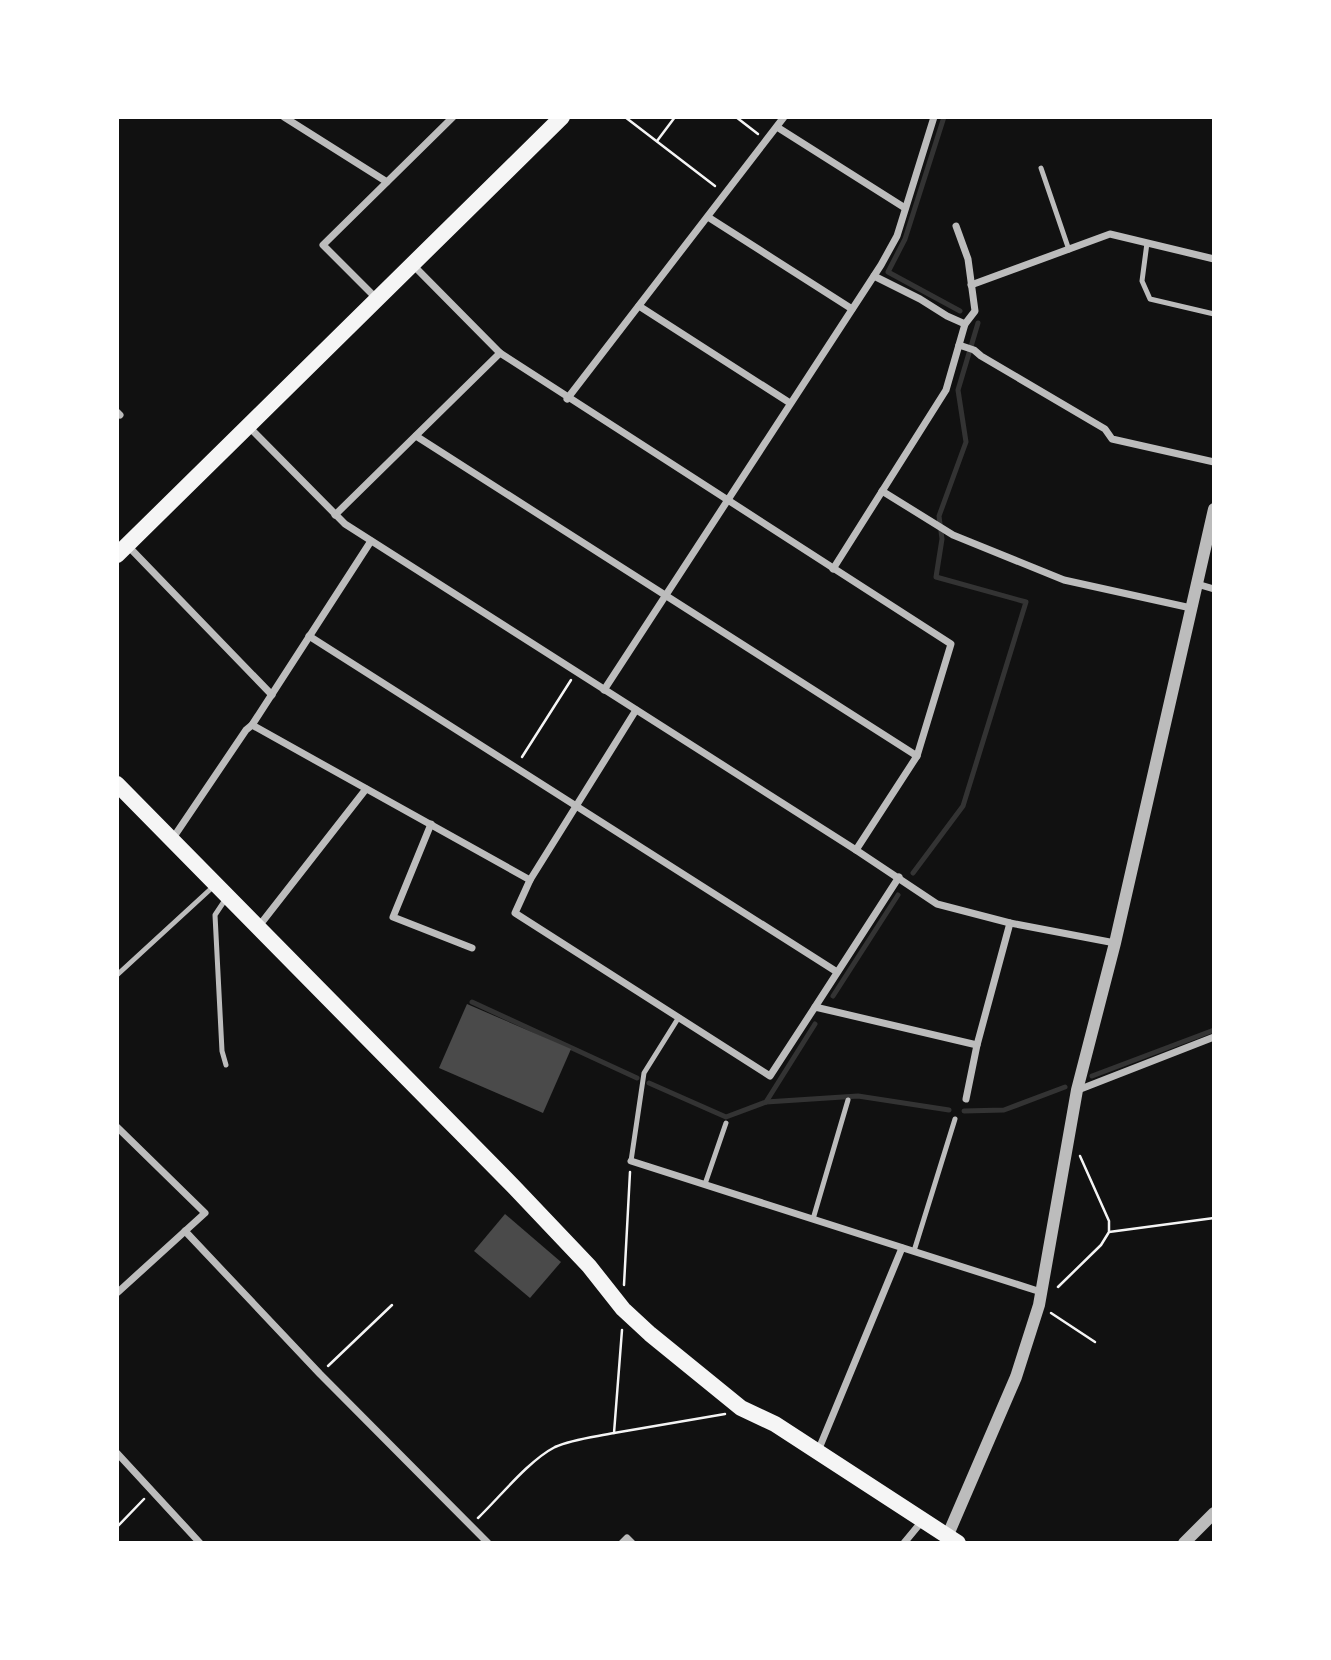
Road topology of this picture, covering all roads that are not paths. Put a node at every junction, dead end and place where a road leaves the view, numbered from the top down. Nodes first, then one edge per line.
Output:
1 (284, 117) edge
2 (453, 117) edge
3 (562, 117) edge
4 (784, 117) edge
5 (934, 117) edge
6 (296, 121) edge
7 (777, 127) junction
8 (1041, 168) dead end
9 (387, 182) junction
10 (905, 208) junction
11 (708, 217) junction
12 (956, 226) dead end
13 (1147, 243) junction
14 (1069, 250) junction
15 (1214, 259) edge
16 (412, 265) junction
17 (874, 276) junction
18 (971, 285) junction
19 (377, 300) junction
20 (639, 306) junction
21 (852, 309) junction
22 (1214, 314) edge
23 (965, 324) junction
24 (961, 346) junction
25 (500, 353) junction
26 (567, 399) junction
27 (790, 402) junction
28 (249, 426) junction
29 (416, 436) junction
30 (1214, 462) edge
31 (882, 491) junction
32 (727, 501) junction
33 (1214, 509) edge
34 (335, 515) junction
35 (371, 541) junction
36 (122, 550) edge
37 (833, 569) junction
38 (1197, 584) junction
39 (1214, 589) edge
40 (666, 596) junction
41 (1191, 608) junction
42 (309, 636) junction
43 (604, 690) junction
44 (272, 695) junction
45 (636, 710) junction
46 (252, 725) junction
47 (917, 756) junction
48 (117, 784) edge
49 (366, 789) junction
50 (576, 805) junction
51 (431, 824) junction
52 (171, 841) junction
53 (856, 850) junction
54 (899, 877) junction
55 (530, 880) junction
56 (215, 885) junction
57 (227, 897) junction
58 (1010, 923) junction
59 (259, 926) junction
60 (1115, 943) junction
61 (472, 948) dead end
62 (837, 972) junction
63 (117, 975) edge
64 (815, 1007) junction
65 (679, 1017) junction
66 (1214, 1037) edge
67 (977, 1045) junction
68 (226, 1065) dead end
69 (1077, 1090) junction
70 (966, 1099) dead end
71 (848, 1100) dead end
72 (955, 1119) dead end
73 (726, 1123) dead end
74 (117, 1127) edge
75 (631, 1161) joint
76 (705, 1184) junction
77 (813, 1219) junction
78 (185, 1231) junction
79 (902, 1248) junction
80 (915, 1251) junction
81 (117, 1293) edge
82 (1040, 1299) junction
83 (817, 1452) junction
84 (117, 1453) edge
85 (1214, 1513) edge
86 (924, 1520) junction
87 (953, 1540) edge
88 (200, 1543) edge
89 (488, 1543) edge
90 (622, 1543) edge
91 (632, 1543) edge
92 (904, 1543) edge
93 (1184, 1543) edge

1 - 6 street
2 - 9 street
3 - 16 main road
4 - 7 street
5 - 10 street
6 - 9 street
7 - 10 street
7 - 11 street
8 - 14 lane
9 - 19 street
10 - 17 street
11 - 20 street
11 - 21 street
12 - 18 street
13 - 14 street
13 - 15 street
13 - 22 lane
14 - 18 street
16 - 19 main road
16 - 25 street
17 - 21 street
17 - 23 street
18 - 23 street
19 - 28 main road
20 - 26 street
20 - 27 street
21 - 27 street
23 - 24 street
24 - 30 street
24 - 31 street
25 - 26 street
25 - 29 street
26 - 32 street
27 - 32 street
28 - 34 street
28 - 36 main road
29 - 34 street
29 - 40 street
31 - 37 street
31 - 41 street
32 - 37 street
32 - 40 street
33 - 38 street
34 - 35 street
35 - 42 street
35 - 43 street
36 - 44 street
37 - 47 street
38 - 39 street
38 - 41 street
40 - 43 street
40 - 47 street
41 - 60 street
42 - 44 street
42 - 50 street
43 - 45 street
44 - 46 street
45 - 50 street
45 - 53 street
46 - 49 street
46 - 52 street
47 - 53 street
48 - 52 main road
49 - 51 street
49 - 59 street
50 - 55 street
50 - 62 street
51 - 55 street
51 - 61 street
52 - 56 main road
53 - 54 street
54 - 58 street
54 - 62 street
55 - 65 street
56 - 57 main road
56 - 63 lane
57 - 59 main road
57 - 68 lane
58 - 60 street
58 - 67 street
59 - 83 main road
60 - 69 street
62 - 64 street
64 - 65 street
64 - 67 street
65 - 75 lane
66 - 69 street
67 - 70 street
69 - 82 street
71 - 77 lane
72 - 80 lane
73 - 76 lane
74 - 78 street
75 - 76 street
76 - 77 street
77 - 79 street
78 - 81 street
78 - 89 street
79 - 80 street
79 - 83 street
80 - 82 street
82 - 87 street
83 - 86 main road
84 - 88 street
85 - 93 street
86 - 87 main road
86 - 92 street
90 - 91 street

